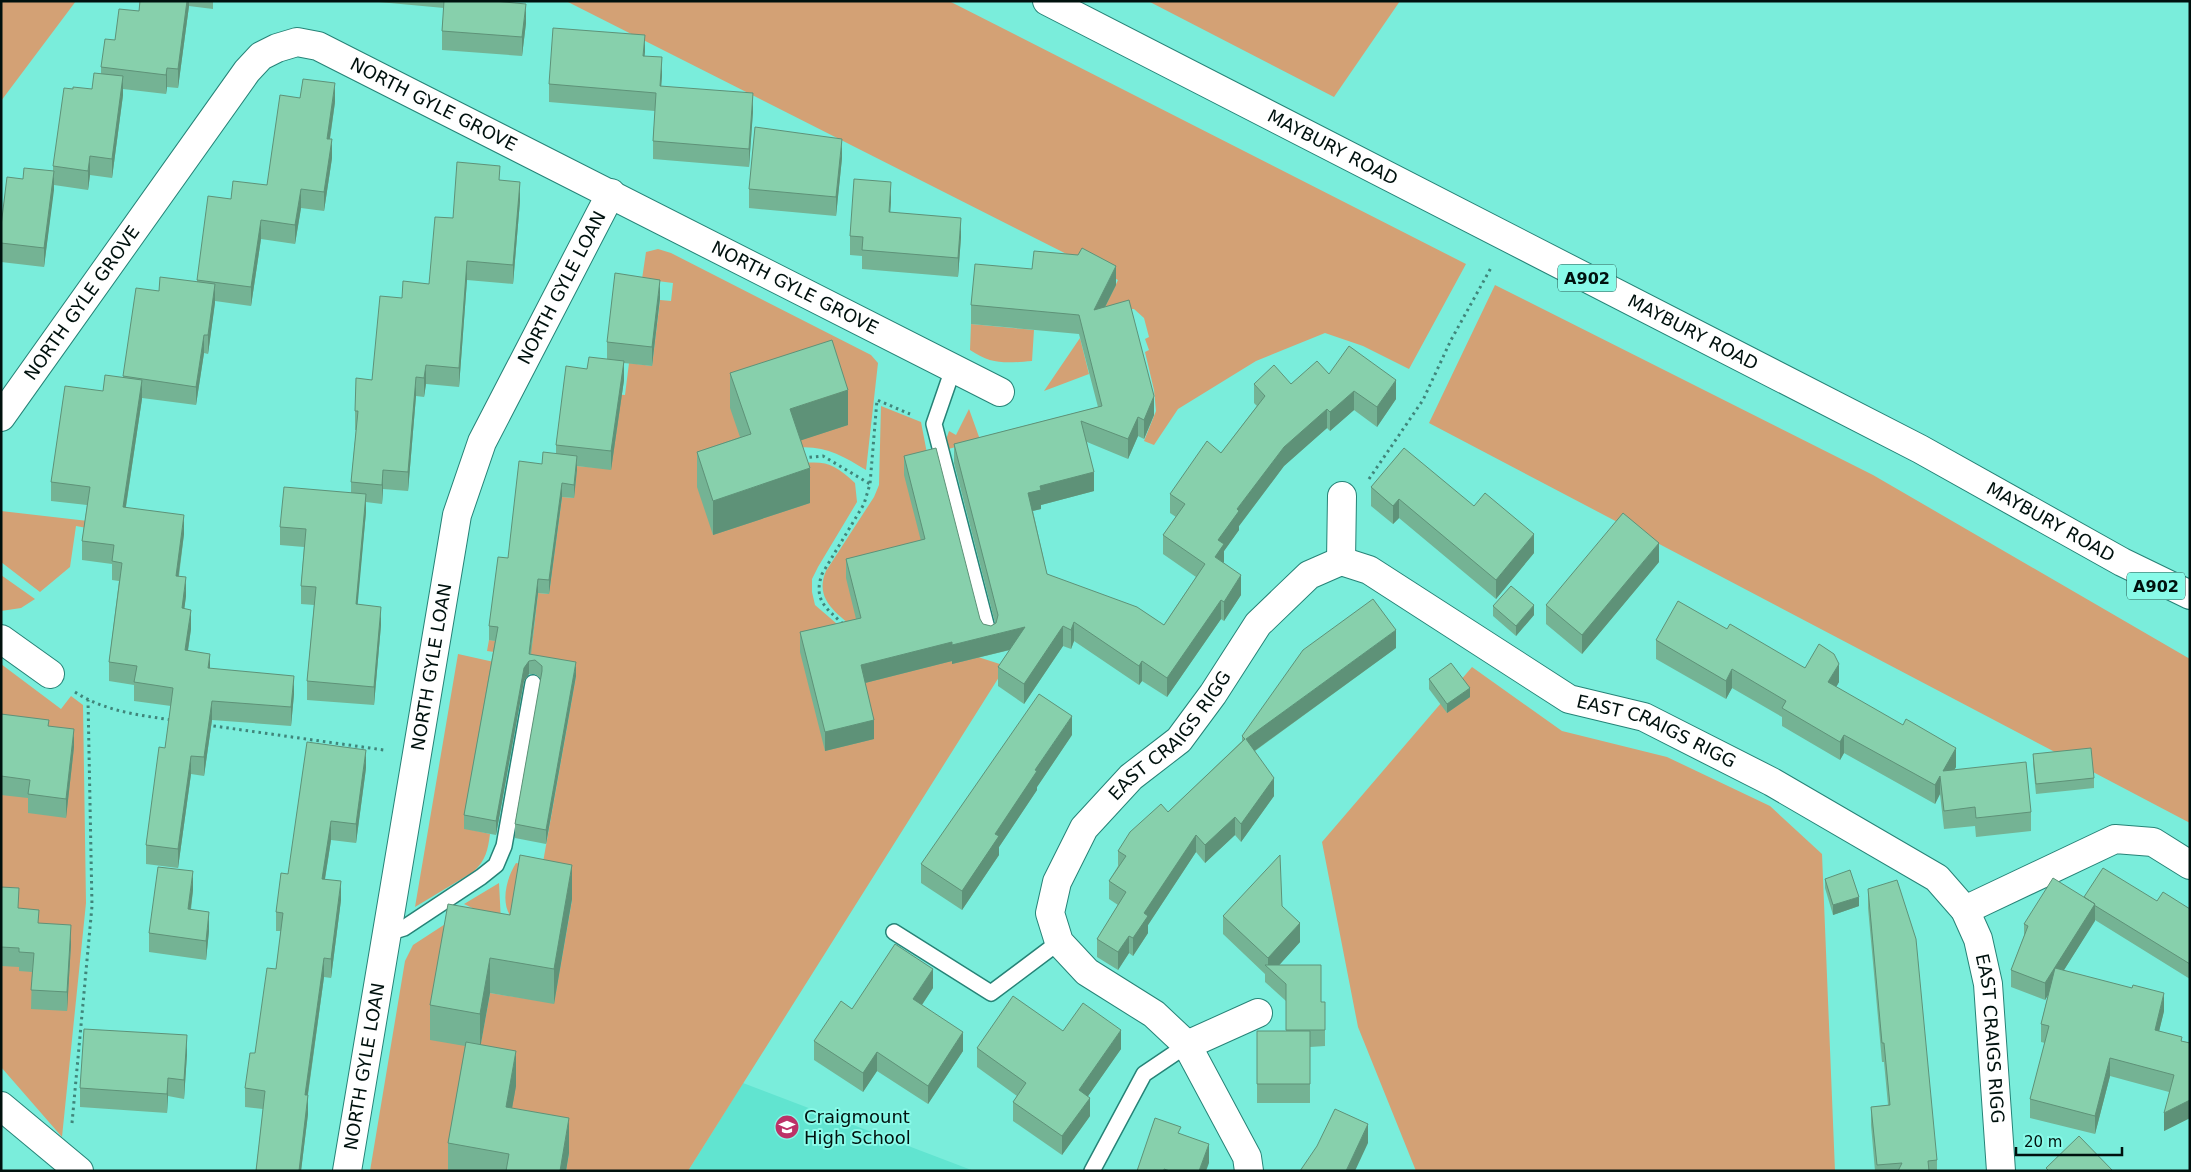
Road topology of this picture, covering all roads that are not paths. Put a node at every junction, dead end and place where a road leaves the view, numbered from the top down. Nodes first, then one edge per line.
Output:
1 (1047, 1) edge
2 (611, 194) junction
3 (953, 369) junction
4 (1000, 392) dead end
5 (1, 417) edge
6 (1342, 496) road end
7 (1341, 561) junction
8 (2122, 562) junction
9 (2190, 596) edge
10 (2190, 611) edge
11 (989, 636) edge
12 (1, 639) edge
13 (50, 674) road end
14 (533, 683) dead end
15 (2190, 866) edge
16 (1965, 910) junction
17 (894, 932) dead end
18 (388, 933) junction
19 (1059, 942) junction
20 (1258, 1013) dead end
21 (1188, 1045) junction
22 (1, 1106) edge
23 (74, 1166) edge
24 (347, 1171) edge
25 (1092, 1171) edge
26 (1249, 1171) edge
27 (2001, 1171) edge

1 - 8 street, MAYBURY ROAD / A902
2 - 3 street, NORTH GYLE GROVE
2 - 5 street, NORTH GYLE GROVE
2 - 18 street, NORTH GYLE LOAN
3 - 4 street, NORTH GYLE GROVE
3 - 11 lane
6 - 7 street
7 - 16 street, EAST CRAIGS RIGG
7 - 19 street, EAST CRAIGS RIGG
8 - 9 street, MAYBURY ROAD / A902
8 - 10 street, MAYBURY ROAD / A902
12 - 13 street
14 - 18 lane
15 - 16 street
16 - 27 street, EAST CRAIGS RIGG
17 - 19 lane
18 - 24 street, NORTH GYLE LOAN
19 - 21 street, EAST CRAIGS RIGG
20 - 21 street
21 - 25 lane
21 - 26 street, EAST CRAIGS RIGG
22 - 23 street

